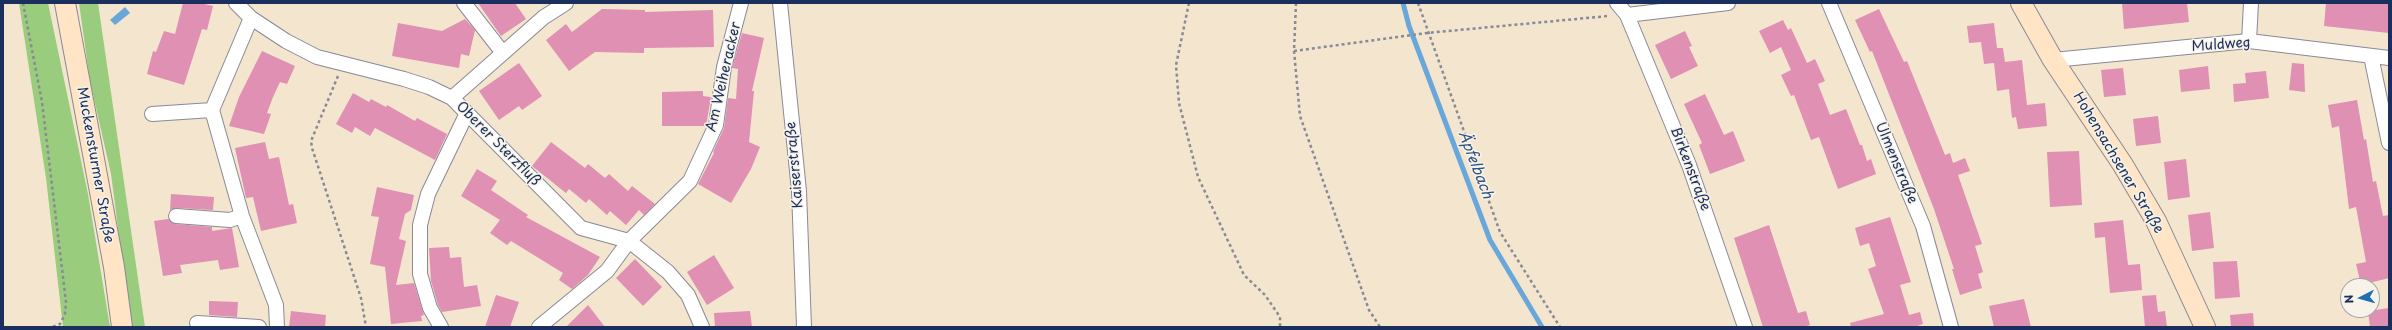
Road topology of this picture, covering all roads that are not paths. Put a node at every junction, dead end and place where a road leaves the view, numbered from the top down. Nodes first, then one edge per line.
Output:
1 (65, 3) edge
2 (236, 3) edge
3 (464, 3) edge
4 (566, 3) edge
5 (741, 3) edge
6 (780, 3) edge
7 (1617, 3) edge
8 (1728, 3) edge
9 (1829, 3) edge
10 (2021, 3) edge
11 (2251, 3) edge
12 (1627, 15) junction
13 (251, 18) junction
14 (2249, 41) junction
15 (503, 53) junction
16 (2371, 56) junction
17 (2389, 58) edge
18 (2053, 60) junction
19 (452, 98) junction
20 (212, 110) junction
21 (467, 113) junction
22 (152, 114) dead end
23 (2389, 143) edge
24 (176, 216) dead end
25 (242, 216) junction
26 (628, 241) junction
27 (196, 323) dead end
28 (122, 327) edge
29 (259, 327) edge
30 (278, 327) edge
31 (441, 327) edge
32 (539, 327) edge
33 (702, 327) edge
34 (804, 327) edge
35 (1745, 327) edge
36 (1951, 327) edge
37 (2205, 327) edge

1 - 28 street, Muckensturmer Straße
2 - 13 street, Oberer Sterzfluß
3 - 15 street
4 - 15 street
5 - 26 street, Am Weiheracker
6 - 34 street, Kaiserstraße
7 - 12 street, Birkenstraße
8 - 12 street
9 - 36 street, Ulmenstraße
10 - 18 street, Hohensachsener Straße
11 - 14 street
12 - 35 street, Birkenstraße
13 - 19 street, Oberer Sterzfluß
13 - 20 street
14 - 16 street, Muldweg
14 - 18 street, Muldweg
15 - 19 street
16 - 17 street, Muldweg
16 - 23 street
18 - 37 street, Hohensachsener Straße
19 - 21 street, Oberer Sterzfluß
20 - 22 street
20 - 25 street
21 - 26 street, Oberer Sterzfluß
21 - 31 street
24 - 25 street
25 - 30 street
26 - 32 street, Am Weiheracker
26 - 33 street, Oberer Sterzfluß
27 - 29 street

